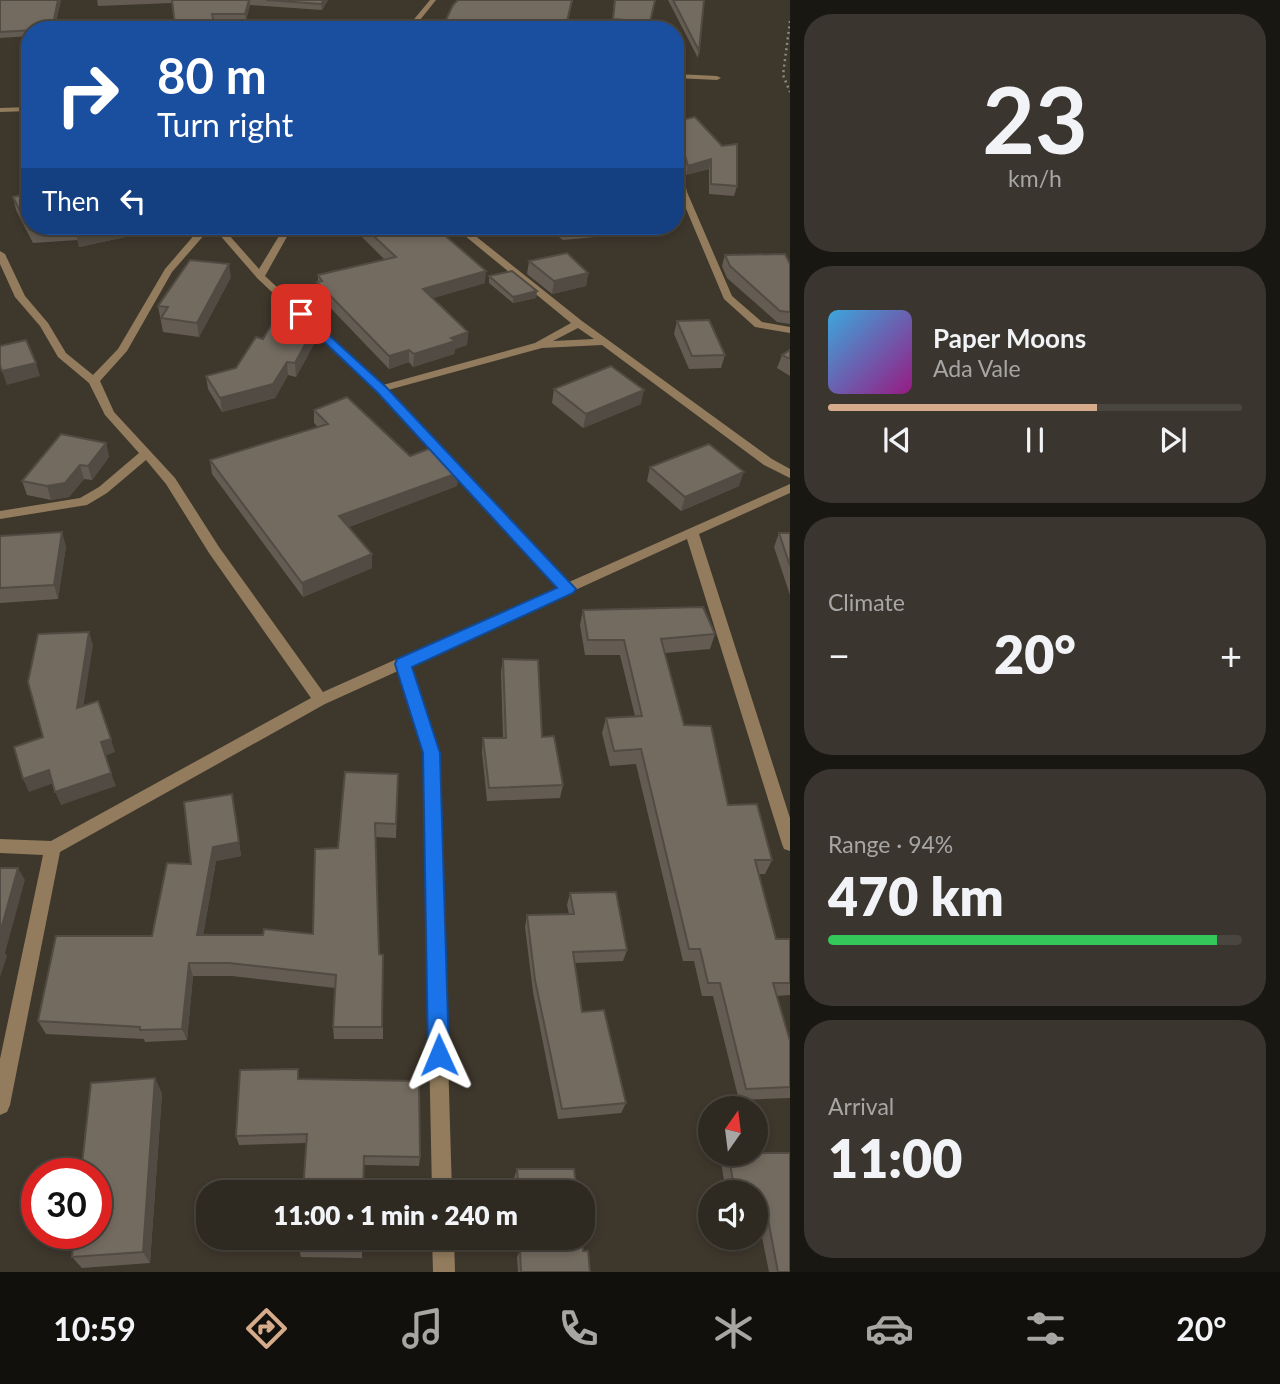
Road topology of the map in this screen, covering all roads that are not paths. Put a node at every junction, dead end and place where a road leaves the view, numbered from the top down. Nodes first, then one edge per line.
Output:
1 (433, 0) edge
2 (416, 21) edge
3 (684, 76) edge
4 (718, 78) dead end
5 (21, 109) edge
6 (0, 110) edge
7 (684, 193) edge
8 (199, 235) edge
9 (224, 235) edge
10 (284, 235) edge
11 (469, 235) edge
12 (0, 254) edge
13 (260, 276) junction
14 (578, 323) junction
15 (790, 330) edge
16 (604, 342) junction
17 (539, 345) junction
18 (94, 382) junction
19 (381, 389) junction
20 (146, 454) junction
21 (790, 474) edge
22 (790, 488) edge
23 (0, 514) edge
24 (692, 534) junction
25 (568, 589) junction
26 (403, 664) junction
27 (320, 700) junction
28 (790, 844) edge
29 (0, 846) edge
30 (53, 848) junction
31 (0, 1105) edge
32 (442, 1180) edge
33 (443, 1250) edge
34 (444, 1272) edge

1 - 2 street
3 - 4 street
5 - 6 street
7 - 15 street
8 - 18 street
9 - 13 street
10 - 13 street
11 - 14 street
12 - 18 street
13 - 19 street
14 - 16 street
14 - 17 street
16 - 17 street
16 - 21 street
17 - 19 street
18 - 20 street
19 - 25 street
20 - 23 street
20 - 27 street
22 - 24 street
24 - 25 street
24 - 28 street
25 - 26 street
26 - 27 street
26 - 32 street
27 - 30 street
29 - 30 street
30 - 31 street
33 - 34 street

